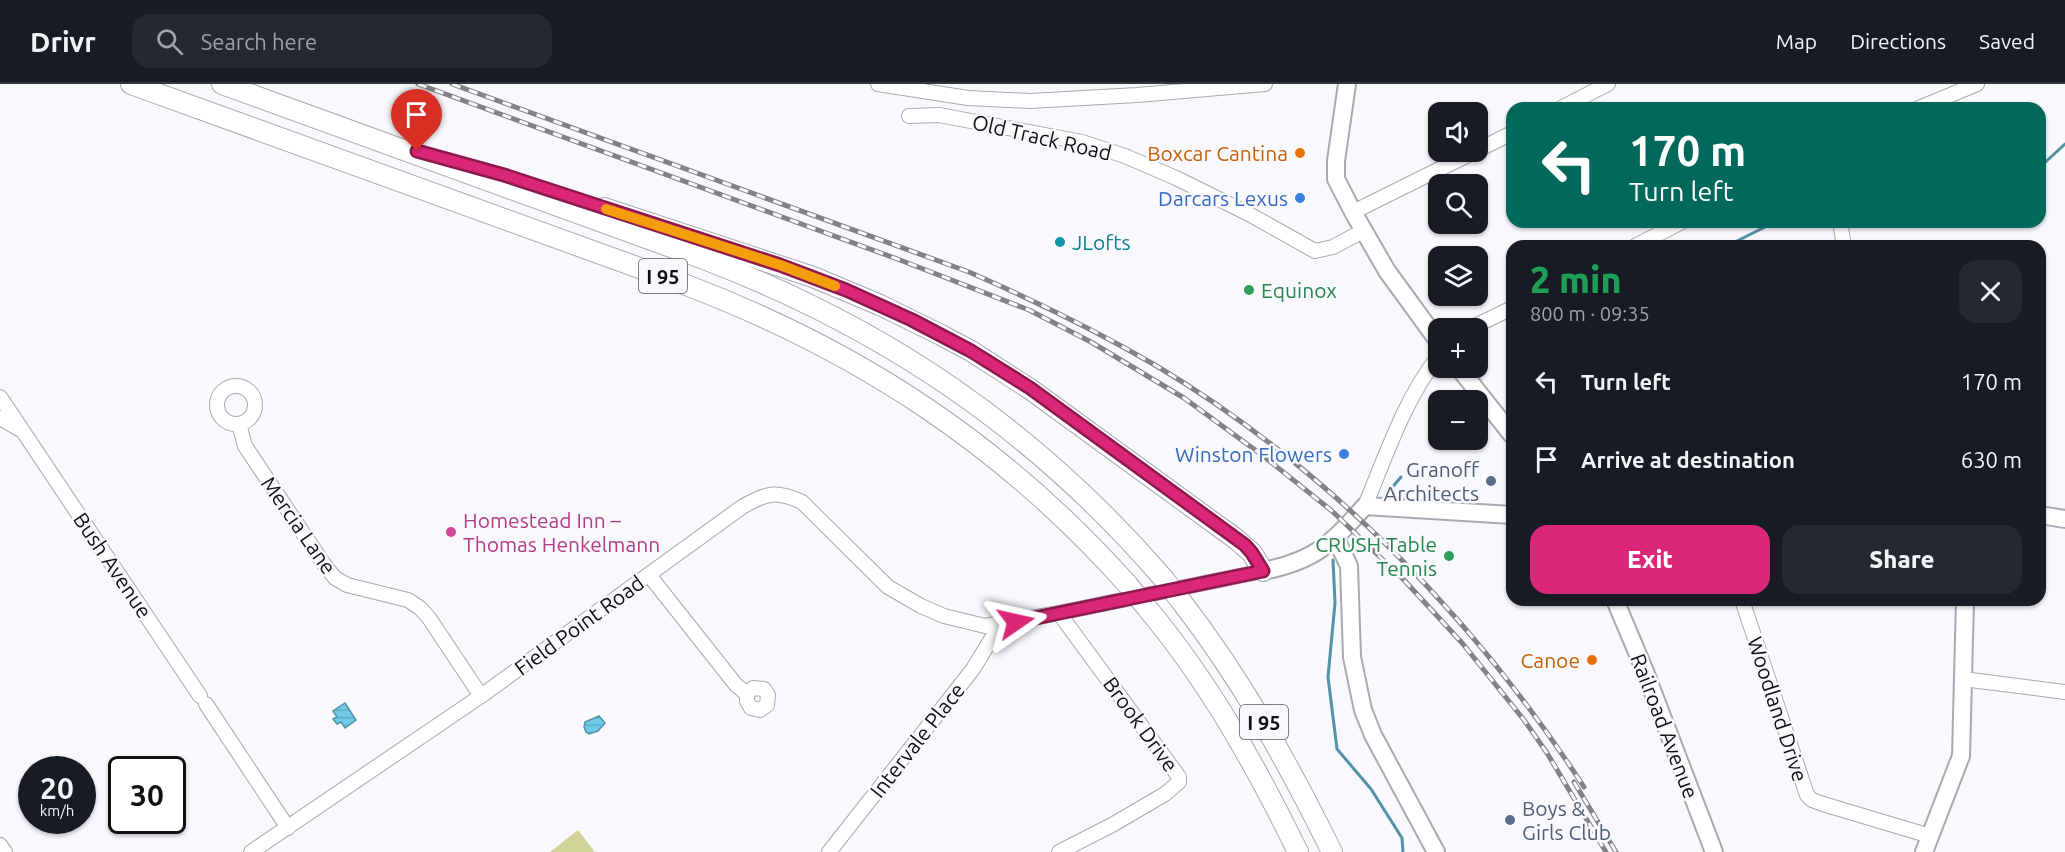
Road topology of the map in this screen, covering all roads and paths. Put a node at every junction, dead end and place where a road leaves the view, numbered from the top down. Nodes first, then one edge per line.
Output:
1 (131, 84) edge
2 (222, 84) edge
3 (878, 84) edge
4 (1265, 84) edge
5 (1347, 84) edge
6 (1608, 84) edge
7 (1977, 84) edge
8 (1573, 102) edge
9 (1934, 102) edge
10 (909, 116) dead end
11 (1506, 136) edge
12 (374, 139) junction
13 (1488, 145) edge
14 (1454, 162) edge
15 (1353, 212) junction
16 (1670, 228) edge
17 (1363, 231) junction
18 (510, 233) dead end
19 (1647, 240) edge
20 (1506, 311) edge
21 (1488, 320) edge
22 (1428, 328) edge
23 (813, 340) junction
24 (1428, 371) edge
25 (1467, 378) edge
26 (0, 397) edge
27 (0, 418) edge
28 (239, 424) dead end
29 (1506, 427) edge
30 (26, 434) junction
31 (1365, 507) junction
32 (1506, 515) edge
33 (2046, 516) edge
34 (2065, 519) edge
35 (1336, 539) junction
36 (1263, 571) junction
37 (649, 575) junction
38 (1618, 606) edge
39 (1744, 606) edge
40 (1965, 606) edge
41 (1059, 613) junction
42 (1000, 625) junction
43 (1963, 679) junction
44 (2065, 692) edge
45 (747, 694) dead end
46 (481, 696) junction
47 (288, 828) junction
48 (1930, 836) junction
49 (0, 845) edge
50 (5, 852) edge
51 (251, 852) edge
52 (829, 852) edge
53 (1059, 852) edge
54 (1298, 852) edge
55 (1332, 852) edge
56 (1436, 852) edge
57 (1714, 852) edge
58 (1924, 852) edge

1 - 23 highway, I 95
2 - 12 highway, I 95
3 - 4 street
5 - 15 main road
6 - 8 street
7 - 9 street
10 - 17 street, Old Track Road
11 - 13 street
12 - 36 highway
12 - 55 highway, I 95, bridge
14 - 15 street
15 - 17 main road
16 - 19 street
17 - 22 main road
18 - 23 highway
20 - 21 street
23 - 54 highway, I 95, bridge
24 - 31 street
25 - 29 main road
26 - 30 street, Bush Avenue
27 - 30 street
28 - 46 street, Mercia Lane
30 - 47 street, Bush Avenue
31 - 32 main road
31 - 35 main road, Field Point Road
33 - 34 main road
35 - 36 main road, Field Point Road
35 - 56 main road
36 - 41 street, Field Point Road
37 - 42 street, Field Point Road
37 - 45 street
37 - 46 street, Field Point Road
38 - 57 main road, Railroad Avenue
39 - 48 street, Woodland Drive
40 - 43 main road
41 - 42 street, Field Point Road
41 - 53 street, Brook Drive
42 - 52 street, Intervale Place
43 - 44 street
43 - 48 main road
46 - 47 street, Field Point Road
47 - 51 street, Field Point Road
48 - 58 main road
49 - 50 street

